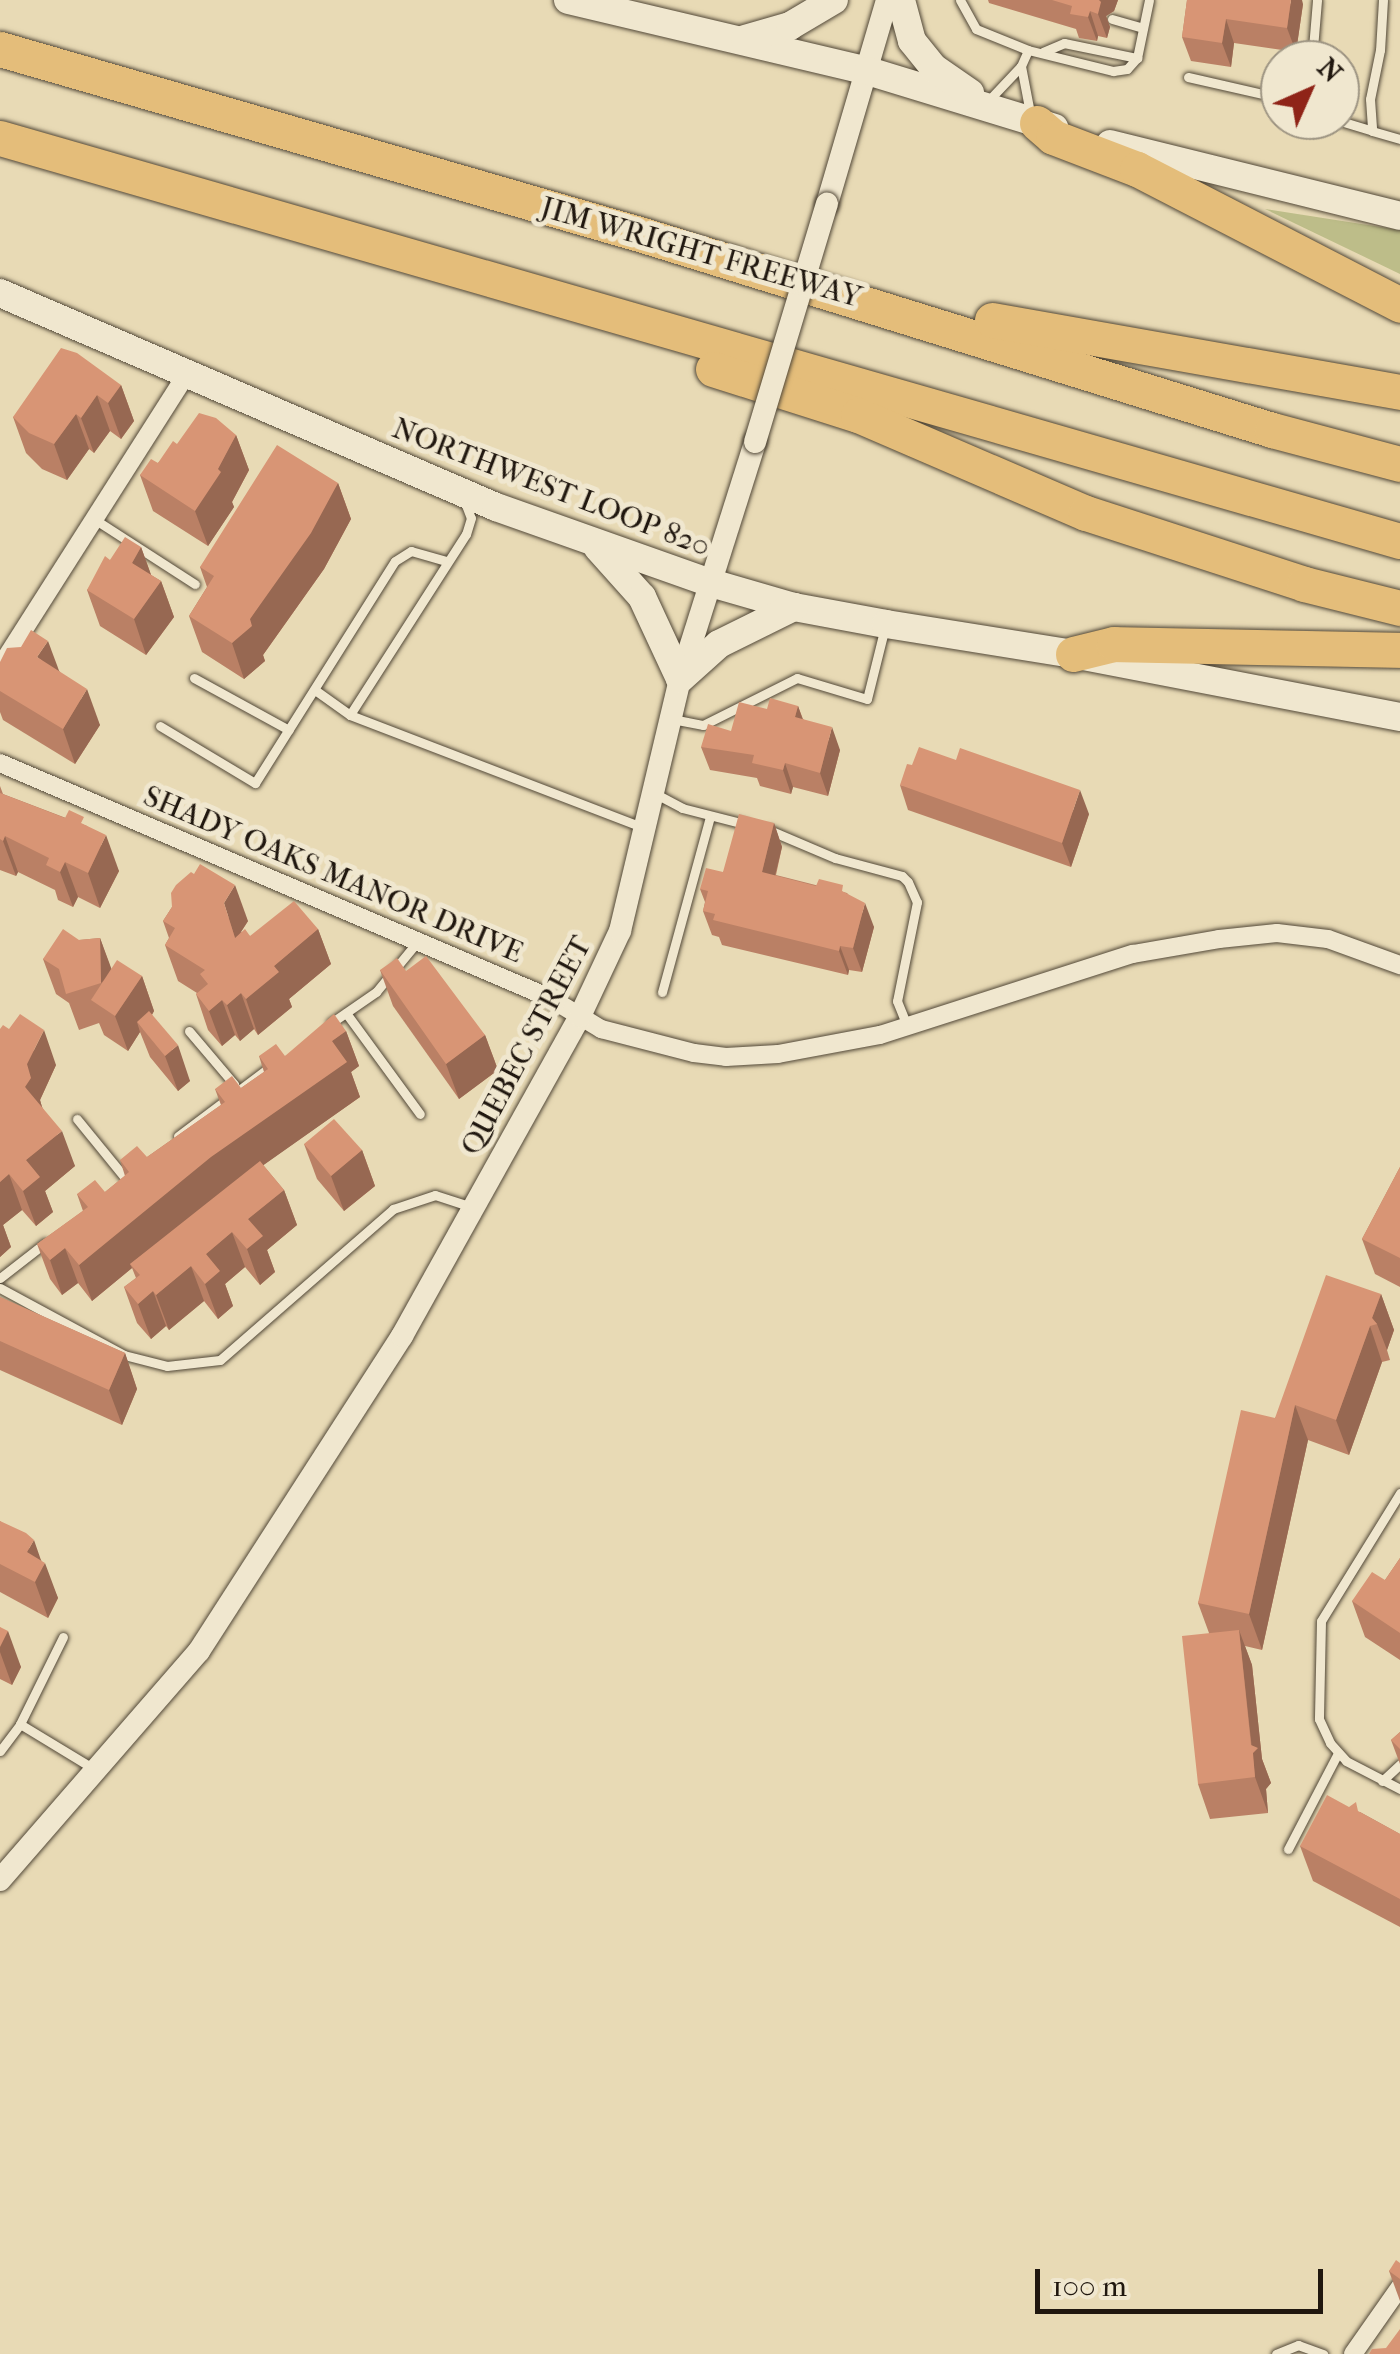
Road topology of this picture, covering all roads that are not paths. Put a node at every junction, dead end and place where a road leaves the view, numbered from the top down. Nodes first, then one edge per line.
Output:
1 (568, 0) edge
2 (834, 0) edge
3 (887, 0) edge
4 (900, 0) edge
5 (960, 0) edge
6 (1149, 0) edge
7 (1317, 0) edge
8 (1384, 0) edge
9 (1112, 18) dead end
10 (1143, 28) junction
11 (1314, 40) edge
12 (740, 41) junction
13 (0, 49) edge
14 (1028, 50) junction
15 (1041, 53) junction
16 (1137, 58) junction
17 (1022, 66) junction
18 (868, 70) junction
19 (1188, 77) dead end
20 (1260, 93) edge
21 (988, 102) junction
22 (1031, 121) junction
23 (1360, 128) edge
24 (1372, 132) junction
25 (0, 138) edge
26 (1400, 138) edge
27 (1400, 216) edge
28 (430, 262) junction
29 (0, 293) edge
30 (1400, 305) edge
31 (918, 317) junction
32 (186, 374) junction
33 (1400, 392) edge
34 (1400, 464) edge
35 (461, 493) junction
36 (94, 519) junction
37 (1400, 541) edge
38 (595, 546) junction
39 (446, 561) junction
40 (711, 583) junction
41 (195, 584) dead end
42 (794, 606) junction
43 (1400, 608) edge
44 (886, 624) junction
45 (1400, 650) edge
46 (1074, 654) junction
47 (0, 667) edge
48 (194, 678) dead end
49 (680, 679) junction
50 (314, 690) junction
51 (350, 715) junction
52 (1400, 717) edge
53 (672, 719) junction
54 (160, 726) dead end
55 (289, 730) junction
56 (0, 763) edge
57 (654, 792) junction
58 (710, 817) junction
59 (645, 828) junction
60 (418, 941) junction
61 (1400, 965) edge
62 (662, 992) dead end
63 (346, 1013) junction
64 (580, 1016) junction
65 (907, 1026) junction
66 (189, 1031) dead end
67 (317, 1033) edge
68 (289, 1053) edge
69 (239, 1090) junction
70 (420, 1114) dead end
71 (77, 1119) dead end
72 (167, 1145) edge
73 (140, 1168) edge
74 (126, 1179) junction
75 (113, 1190) edge
76 (475, 1208) junction
77 (57, 1234) edge
78 (0, 1278) edge
79 (0, 1288) edge
80 (1400, 1493) edge
81 (63, 1637) dead end
82 (20, 1724) junction
83 (0, 1751) edge
84 (1338, 1752) junction
85 (1400, 1764) edge
86 (94, 1769) junction
87 (1382, 1781) junction
88 (1400, 1790) edge
89 (1288, 1849) dead end
90 (0, 1880) edge
91 (1400, 2287) edge
92 (1276, 2354) edge
93 (1323, 2354) edge
94 (1352, 2354) edge

1 - 12 main road
2 - 12 main road
3 - 18 street, QUEBEC STREET
4 - 21 main road
5 - 14 lane
6 - 10 lane
7 - 11 lane
8 - 24 lane
9 - 10 lane
10 - 16 lane
12 - 18 main road
13 - 31 highway, JIM WRIGHT FREEWAY
14 - 15 lane
14 - 17 lane
15 - 16 lane
15 - 16 lane
17 - 21 lane
17 - 22 lane
18 - 22 main road
18 - 40 street, QUEBEC STREET, bridge
19 - 20 lane
21 - 22 main road
22 - 27 main road
22 - 30 highway
23 - 24 lane
24 - 26 lane
25 - 28 highway
28 - 37 highway
28 - 43 highway
29 - 32 main road, NORTHWEST LOOP 820
31 - 33 highway
31 - 34 highway, JIM WRIGHT FREEWAY
32 - 35 main road, NORTHWEST LOOP 820
32 - 36 street
35 - 38 main road, NORTHWEST LOOP 820
35 - 39 lane
36 - 41 lane
36 - 47 street
38 - 40 main road, NORTHWEST LOOP 820
38 - 49 main road
39 - 50 lane
39 - 51 lane
40 - 42 main road, NORTHWEST LOOP 820
40 - 49 street, QUEBEC STREET
42 - 44 main road, NORTHWEST LOOP 820
42 - 49 main road
44 - 46 main road, NORTHWEST LOOP 820
44 - 53 lane
45 - 46 highway
46 - 52 main road, NORTHWEST LOOP 820
48 - 55 lane
49 - 53 street, QUEBEC STREET
50 - 51 lane
50 - 55 lane
51 - 59 lane
53 - 57 street, QUEBEC STREET
54 - 55 lane
56 - 60 street, SHADY OAKS MANOR DRIVE
57 - 58 lane
57 - 59 street, QUEBEC STREET
58 - 62 lane
58 - 65 lane
59 - 64 street, QUEBEC STREET
60 - 63 lane
60 - 64 street, SHADY OAKS MANOR DRIVE
61 - 65 street, SHADY OAKS MANOR DRIVE
63 - 67 lane
63 - 70 lane
64 - 65 street, SHADY OAKS MANOR DRIVE
64 - 76 street, QUEBEC STREET
66 - 69 lane
68 - 69 lane
69 - 72 lane
71 - 74 lane
73 - 74 lane
74 - 75 lane
76 - 79 lane
76 - 86 street, QUEBEC STREET
77 - 78 lane
80 - 84 lane
81 - 82 lane
82 - 83 lane
82 - 86 lane
84 - 87 lane
84 - 89 lane
85 - 87 lane
86 - 90 street, QUEBEC STREET
87 - 88 lane
91 - 94 street
92 - 93 lane

